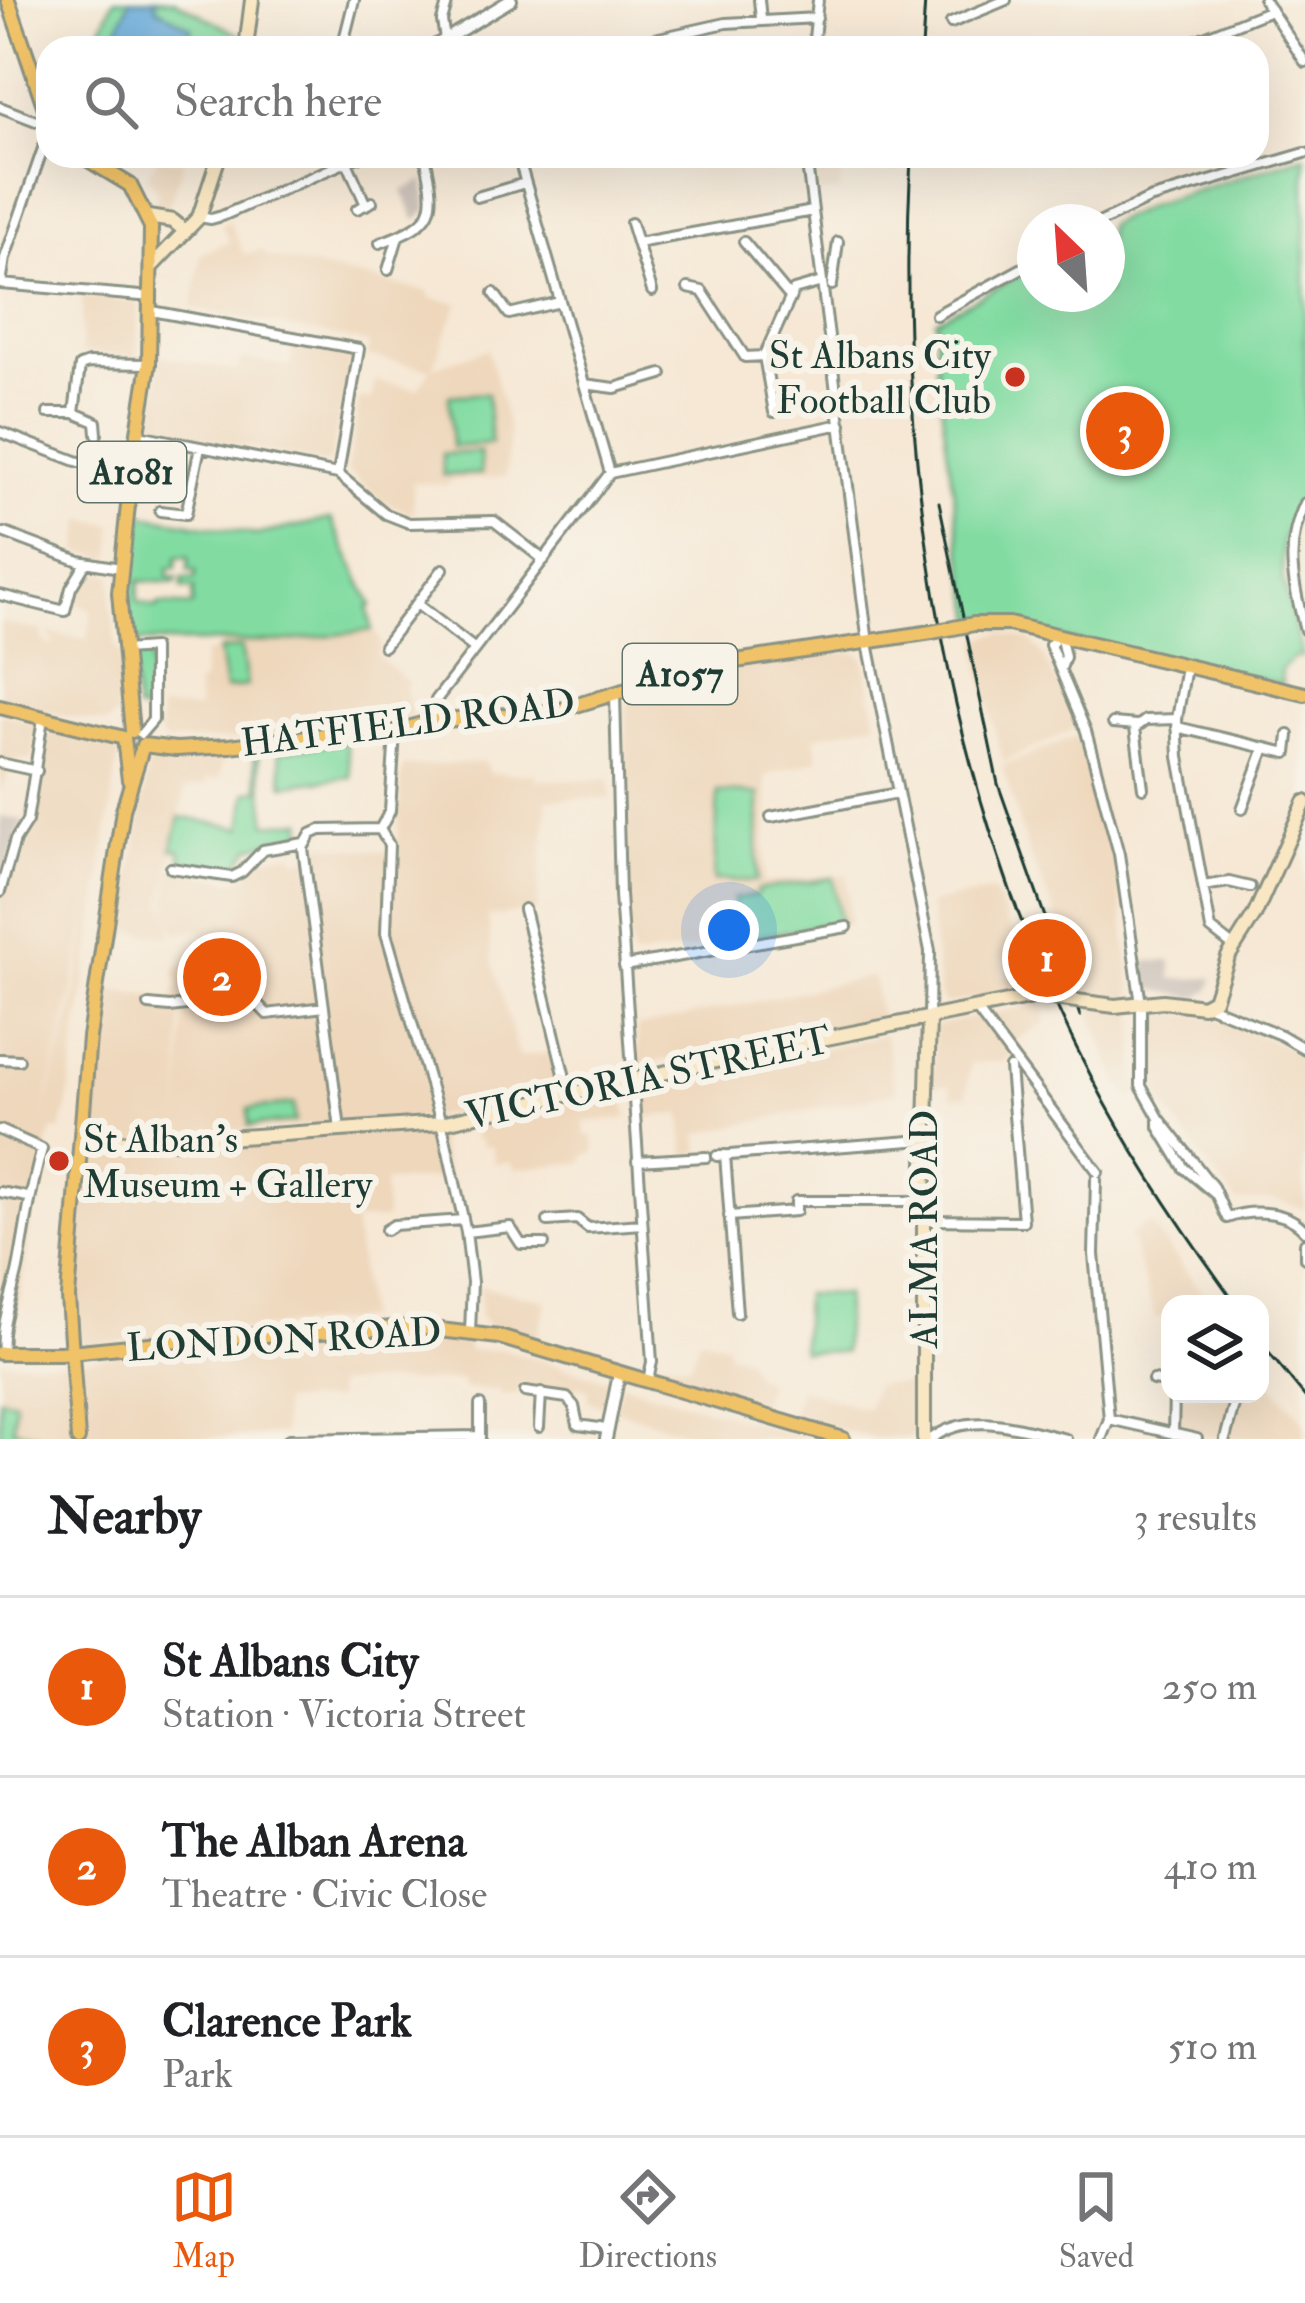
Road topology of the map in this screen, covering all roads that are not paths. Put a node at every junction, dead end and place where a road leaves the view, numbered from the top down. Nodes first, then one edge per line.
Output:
1 (8, 0) edge
2 (252, 0) edge
3 (354, 0) edge
4 (448, 0) edge
5 (511, 0) edge
6 (759, 0) edge
7 (818, 0) edge
8 (1006, 0) edge
9 (1264, 0) edge
10 (1271, 10) junction
11 (817, 18) junction
12 (761, 20) junction
13 (951, 23) dead end
14 (248, 36) edge
15 (345, 36) edge
16 (445, 36) edge
17 (451, 36) edge
18 (662, 36) edge
19 (814, 36) edge
20 (1207, 36) edge
21 (1305, 62) edge
22 (36, 83) edge
23 (0, 107) edge
24 (36, 122) edge
25 (1305, 153) edge
26 (1269, 164) edge
27 (36, 168) edge
28 (102, 168) edge
29 (216, 168) edge
30 (333, 168) edge
31 (349, 168) edge
32 (427, 168) edge
33 (522, 168) edge
34 (808, 168) edge
35 (1254, 168) edge
36 (526, 183) junction
37 (477, 197) dead end
38 (365, 206) dead end
39 (1125, 210) edge
40 (813, 211) junction
41 (148, 217) junction
42 (199, 217) junction
43 (631, 224) dead end
44 (185, 231) junction
45 (398, 237) junction
46 (745, 242) dead end
47 (838, 242) dead end
48 (380, 243) dead end
49 (638, 243) junction
50 (837, 257) junction
51 (819, 258) junction
52 (152, 266) junction
53 (388, 271) dead end
54 (1017, 271) edge
55 (1, 284) edge
56 (827, 284) junction
57 (688, 288) dead end
58 (652, 291) dead end
59 (494, 292) dead end
60 (789, 296) junction
61 (560, 302) junction
62 (152, 304) junction
63 (936, 315) dead end
64 (764, 356) junction
65 (149, 364) junction
66 (662, 374) dead end
67 (584, 384) junction
68 (48, 412) dead end
69 (774, 412) dead end
70 (74, 413) junction
71 (841, 424) junction
72 (0, 432) edge
73 (97, 434) dead end
74 (139, 434) junction
75 (200, 447) junction
76 (610, 472) junction
77 (338, 474) junction
78 (131, 476) junction
79 (1305, 503) edge
80 (160, 511) dead end
81 (5, 532) edge
82 (544, 560) junction
83 (86, 563) junction
84 (120, 568) junction
85 (443, 569) dead end
86 (0, 595) edge
87 (418, 604) junction
88 (1305, 630) edge
89 (1059, 636) junction
90 (868, 643) junction
91 (384, 646) dead end
92 (475, 649) junction
93 (124, 650) junction
94 (1186, 668) junction
95 (615, 694) junction
96 (1305, 694) edge
97 (0, 707) edge
98 (43, 718) junction
99 (431, 721) junction
100 (1112, 723) dead end
101 (1177, 723) junction
102 (1137, 725) junction
103 (395, 732) junction
104 (1289, 735) dead end
105 (134, 740) junction
106 (1265, 748) junction
107 (0, 763) edge
108 (37, 771) junction
109 (1142, 788) dead end
110 (898, 793) junction
111 (1305, 802) edge
112 (1242, 809) dead end
113 (771, 817) dead end
114 (380, 829) junction
115 (304, 843) junction
116 (171, 868) dead end
117 (1203, 886) junction
118 (1250, 887) dead end
119 (0, 892) edge
120 (524, 909) dead end
121 (847, 927) dead end
122 (1234, 947) junction
123 (624, 966) junction
124 (1141, 1004) junction
125 (149, 1005) dead end
126 (1207, 1005) junction
127 (324, 1007) junction
128 (976, 1009) junction
129 (929, 1018) junction
130 (1305, 1049) edge
131 (0, 1059) edge
132 (19, 1060) dead end
133 (1010, 1068) dead end
134 (632, 1079) junction
135 (569, 1094) junction
136 (441, 1123) junction
137 (340, 1129) junction
138 (0, 1130) edge
139 (924, 1140) junction
140 (84, 1142) junction
141 (716, 1156) junction
142 (637, 1161) junction
143 (0, 1192) edge
144 (28, 1197) junction
145 (923, 1201) junction
146 (729, 1216) junction
147 (464, 1220) junction
148 (924, 1220) junction
149 (548, 1221) dead end
150 (642, 1224) junction
151 (386, 1229) dead end
152 (1305, 1231) edge
153 (466, 1232) junction
154 (1305, 1243) edge
155 (544, 1244) dead end
156 (1305, 1258) edge
157 (737, 1313) dead end
158 (470, 1332) junction
159 (70, 1352) junction
160 (2, 1353) edge
161 (619, 1373) junction
162 (1154, 1380) dead end
163 (648, 1381) junction
164 (1161, 1381) edge
165 (525, 1392) dead end
166 (541, 1393) junction
167 (1174, 1403) edge
168 (1235, 1403) edge
169 (479, 1405) dead end
170 (1109, 1419) junction
171 (539, 1427) dead end
172 (606, 1434) edge
173 (1174, 1434) junction
174 (480, 1438) edge
175 (78, 1439) edge
176 (289, 1439) edge
177 (843, 1439) edge
178 (928, 1439) edge
179 (1066, 1439) edge
180 (1101, 1439) edge
181 (1197, 1439) edge
182 (1225, 1439) edge

1 - 22 main road
2 - 14 main road
3 - 15 street
4 - 16 street
5 - 17 street
6 - 12 street
7 - 11 street
8 - 13 street
9 - 10 street
10 - 20 street
10 - 21 street
11 - 12 street
11 - 19 street
12 - 18 street
23 - 24 street
25 - 26 street
27 - 55 street
28 - 41 main road
29 - 42 main road
30 - 42 street
31 - 38 street
32 - 45 street
33 - 36 street
34 - 40 street
35 - 39 street
36 - 37 street
36 - 61 street
40 - 49 street
40 - 51 street
41 - 44 main road
41 - 52 main road, A1081
42 - 44 main road
43 - 49 street
44 - 52 main road
45 - 48 street
45 - 53 street
46 - 60 street
47 - 50 street
49 - 58 street
50 - 51 street
50 - 56 street
51 - 56 street
52 - 62 main road, A1081
54 - 63 street
55 - 62 street
56 - 60 street
56 - 71 street
57 - 64 street
59 - 61 street
60 - 64 street
61 - 67 street
62 - 65 main road, A1081
62 - 77 street
64 - 69 street
65 - 70 street
65 - 74 main road, A1081
66 - 67 street
67 - 76 street
68 - 70 street
70 - 73 street
71 - 76 street
71 - 90 street
72 - 78 street
74 - 75 street
74 - 78 main road, A1081
75 - 77 street
75 - 80 street
76 - 82 street
77 - 82 street
78 - 84 main road, A1081
79 - 88 street
81 - 83 street
82 - 92 street
83 - 84 street
83 - 86 street
84 - 93 main road, A1081
85 - 87 street
87 - 91 street
87 - 92 street
89 - 90 main road, HATFIELD ROAD / A1057, bridge
89 - 94 main road, HATFIELD ROAD / A1057
89 - 124 street
90 - 95 main road, HATFIELD ROAD / A1057
90 - 110 street
92 - 99 street
93 - 105 main road, A1081
93 - 105 street
94 - 96 main road, HATFIELD ROAD / A1057
94 - 101 street
95 - 99 main road, HATFIELD ROAD / A1057
95 - 123 street
97 - 98 main road, HATFIELD ROAD
98 - 105 main road, HATFIELD ROAD
98 - 108 street
99 - 103 main road, HATFIELD ROAD / A1057
100 - 102 street
101 - 102 street
101 - 106 street
101 - 117 street
102 - 109 street
103 - 105 main road, HATFIELD ROAD / A1057
103 - 114 street
104 - 106 street
105 - 140 main road, A1081
106 - 112 street
107 - 108 street
108 - 119 street
110 - 113 street
110 - 129 street
111 - 122 main road
114 - 115 street
114 - 136 street
115 - 116 street
115 - 127 street
117 - 118 street
117 - 122 street
120 - 135 street
121 - 123 street
122 - 126 main road
123 - 134 street
124 - 126 main road, VICTORIA STREET
124 - 128 main road, VICTORIA STREET, bridge
124 - 152 street
125 - 127 street
126 - 130 street
127 - 137 street
128 - 129 main road, VICTORIA STREET
128 - 170 street
129 - 134 main road, VICTORIA STREET
129 - 139 main road, ALMA ROAD
131 - 132 street
133 - 148 street
134 - 135 main road, VICTORIA STREET
134 - 142 street
135 - 136 main road, VICTORIA STREET
136 - 137 main road, VICTORIA STREET
136 - 147 street
137 - 140 main road, VICTORIA STREET
138 - 144 street
139 - 141 street
139 - 145 main road, ALMA ROAD
140 - 159 main road, A1081
141 - 142 street
141 - 146 street
142 - 150 street
143 - 144 street
144 - 160 street
145 - 146 street
145 - 148 main road, ALMA ROAD
146 - 157 street
147 - 151 street
147 - 153 street
148 - 178 main road, ALMA ROAD
149 - 150 street
150 - 163 street
153 - 155 street
153 - 158 street
154 - 156 street
158 - 159 main road, LONDON ROAD
158 - 161 main road, LONDON ROAD
159 - 160 main road, LONDON ROAD
159 - 175 main road
161 - 163 main road, LONDON ROAD
161 - 172 street
162 - 164 street
163 - 177 main road, LONDON ROAD
165 - 166 street
166 - 171 street
166 - 172 street
167 - 173 street
168 - 182 street
169 - 174 street
170 - 173 street
170 - 180 street
173 - 181 street
174 - 176 street
178 - 179 street

